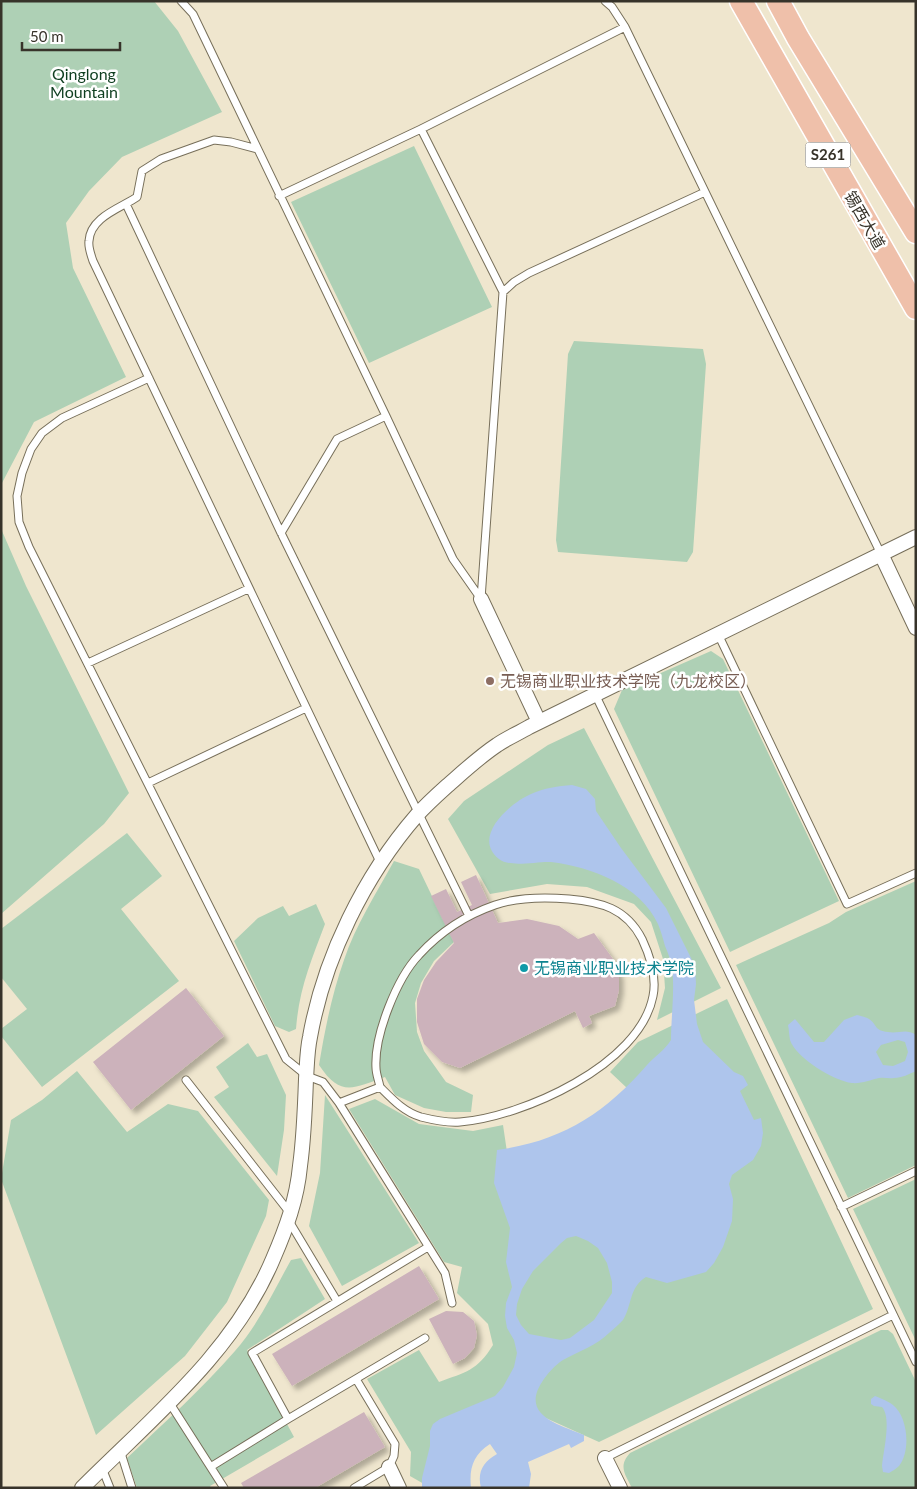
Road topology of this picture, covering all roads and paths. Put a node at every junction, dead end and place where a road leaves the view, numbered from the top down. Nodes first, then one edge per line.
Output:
1 (182, 1) edge
2 (605, 1) edge
3 (741, 1) edge
4 (778, 1) edge
5 (625, 27) junction
6 (421, 129) junction
7 (257, 150) junction
8 (705, 192) junction
9 (279, 196) junction
10 (126, 204) junction
11 (916, 232) edge
12 (503, 292) junction
13 (916, 308) edge
14 (148, 378) junction
15 (386, 416) junction
16 (281, 533) junction
17 (916, 537) edge
18 (881, 554) junction
19 (248, 589) junction
20 (481, 598) junction
21 (916, 628) edge
22 (718, 634) junction
23 (88, 663) junction
24 (595, 694) junction
25 (306, 708) junction
26 (539, 722) junction
27 (148, 783) junction
28 (418, 814) junction
29 (381, 864) junction
30 (916, 873) edge
31 (469, 916) junction
32 (307, 1076) junction
33 (186, 1080) dead end
34 (380, 1087) junction
35 (339, 1103) junction
36 (916, 1171) edge
37 (841, 1208) junction
38 (290, 1217) junction
39 (428, 1247) junction
40 (337, 1301) junction
41 (452, 1303) dead end
42 (893, 1315) junction
43 (425, 1338) dead end
44 (916, 1362) edge
45 (356, 1379) junction
46 (169, 1402) junction
47 (288, 1419) junction
48 (120, 1450) junction
49 (605, 1458) joint
50 (212, 1466) junction
51 (389, 1467) junction
52 (102, 1468) junction
53 (221, 1487) edge
54 (82, 1488) edge
55 (110, 1488) edge
56 (132, 1488) edge
57 (354, 1488) edge
58 (398, 1488) edge
59 (620, 1488) edge

1 - 7 lane
2 - 5 lane
3 - 13 main road, 锡西大道 / S261
4 - 11 main road, S261
5 - 6 lane
5 - 8 lane
6 - 9 lane
6 - 12 lane
7 - 9 lane
7 - 10 lane
8 - 12 lane
8 - 18 lane
9 - 15 lane
10 - 14 lane
10 - 16 lane
12 - 20 lane
14 - 19 lane
14 - 23 lane
15 - 16 lane
15 - 20 lane
16 - 28 lane
17 - 18 street
18 - 21 street
18 - 22 street
19 - 23 lane
19 - 25 lane
20 - 26 street
22 - 24 street
22 - 30 lane
23 - 27 lane
24 - 26 street
24 - 37 lane
25 - 27 lane
25 - 29 lane
26 - 28 street
27 - 32 lane
28 - 29 street
28 - 31 lane
29 - 32 street
31 - 34 lane
31 - 34 lane
32 - 35 lane
32 - 38 street
33 - 38 lane
34 - 35 lane
35 - 39 lane
36 - 37 lane
37 - 42 lane
38 - 40 lane
38 - 46 street
39 - 40 lane
39 - 41 lane
40 - 47 lane
42 - 44 lane
42 - 49 lane
43 - 45 lane
45 - 47 lane
45 - 51 lane
46 - 48 street
46 - 50 lane
47 - 50 lane
48 - 52 street
48 - 56 lane
49 - 59 street
50 - 53 lane
51 - 57 lane
51 - 58 street
52 - 54 street
52 - 55 lane

